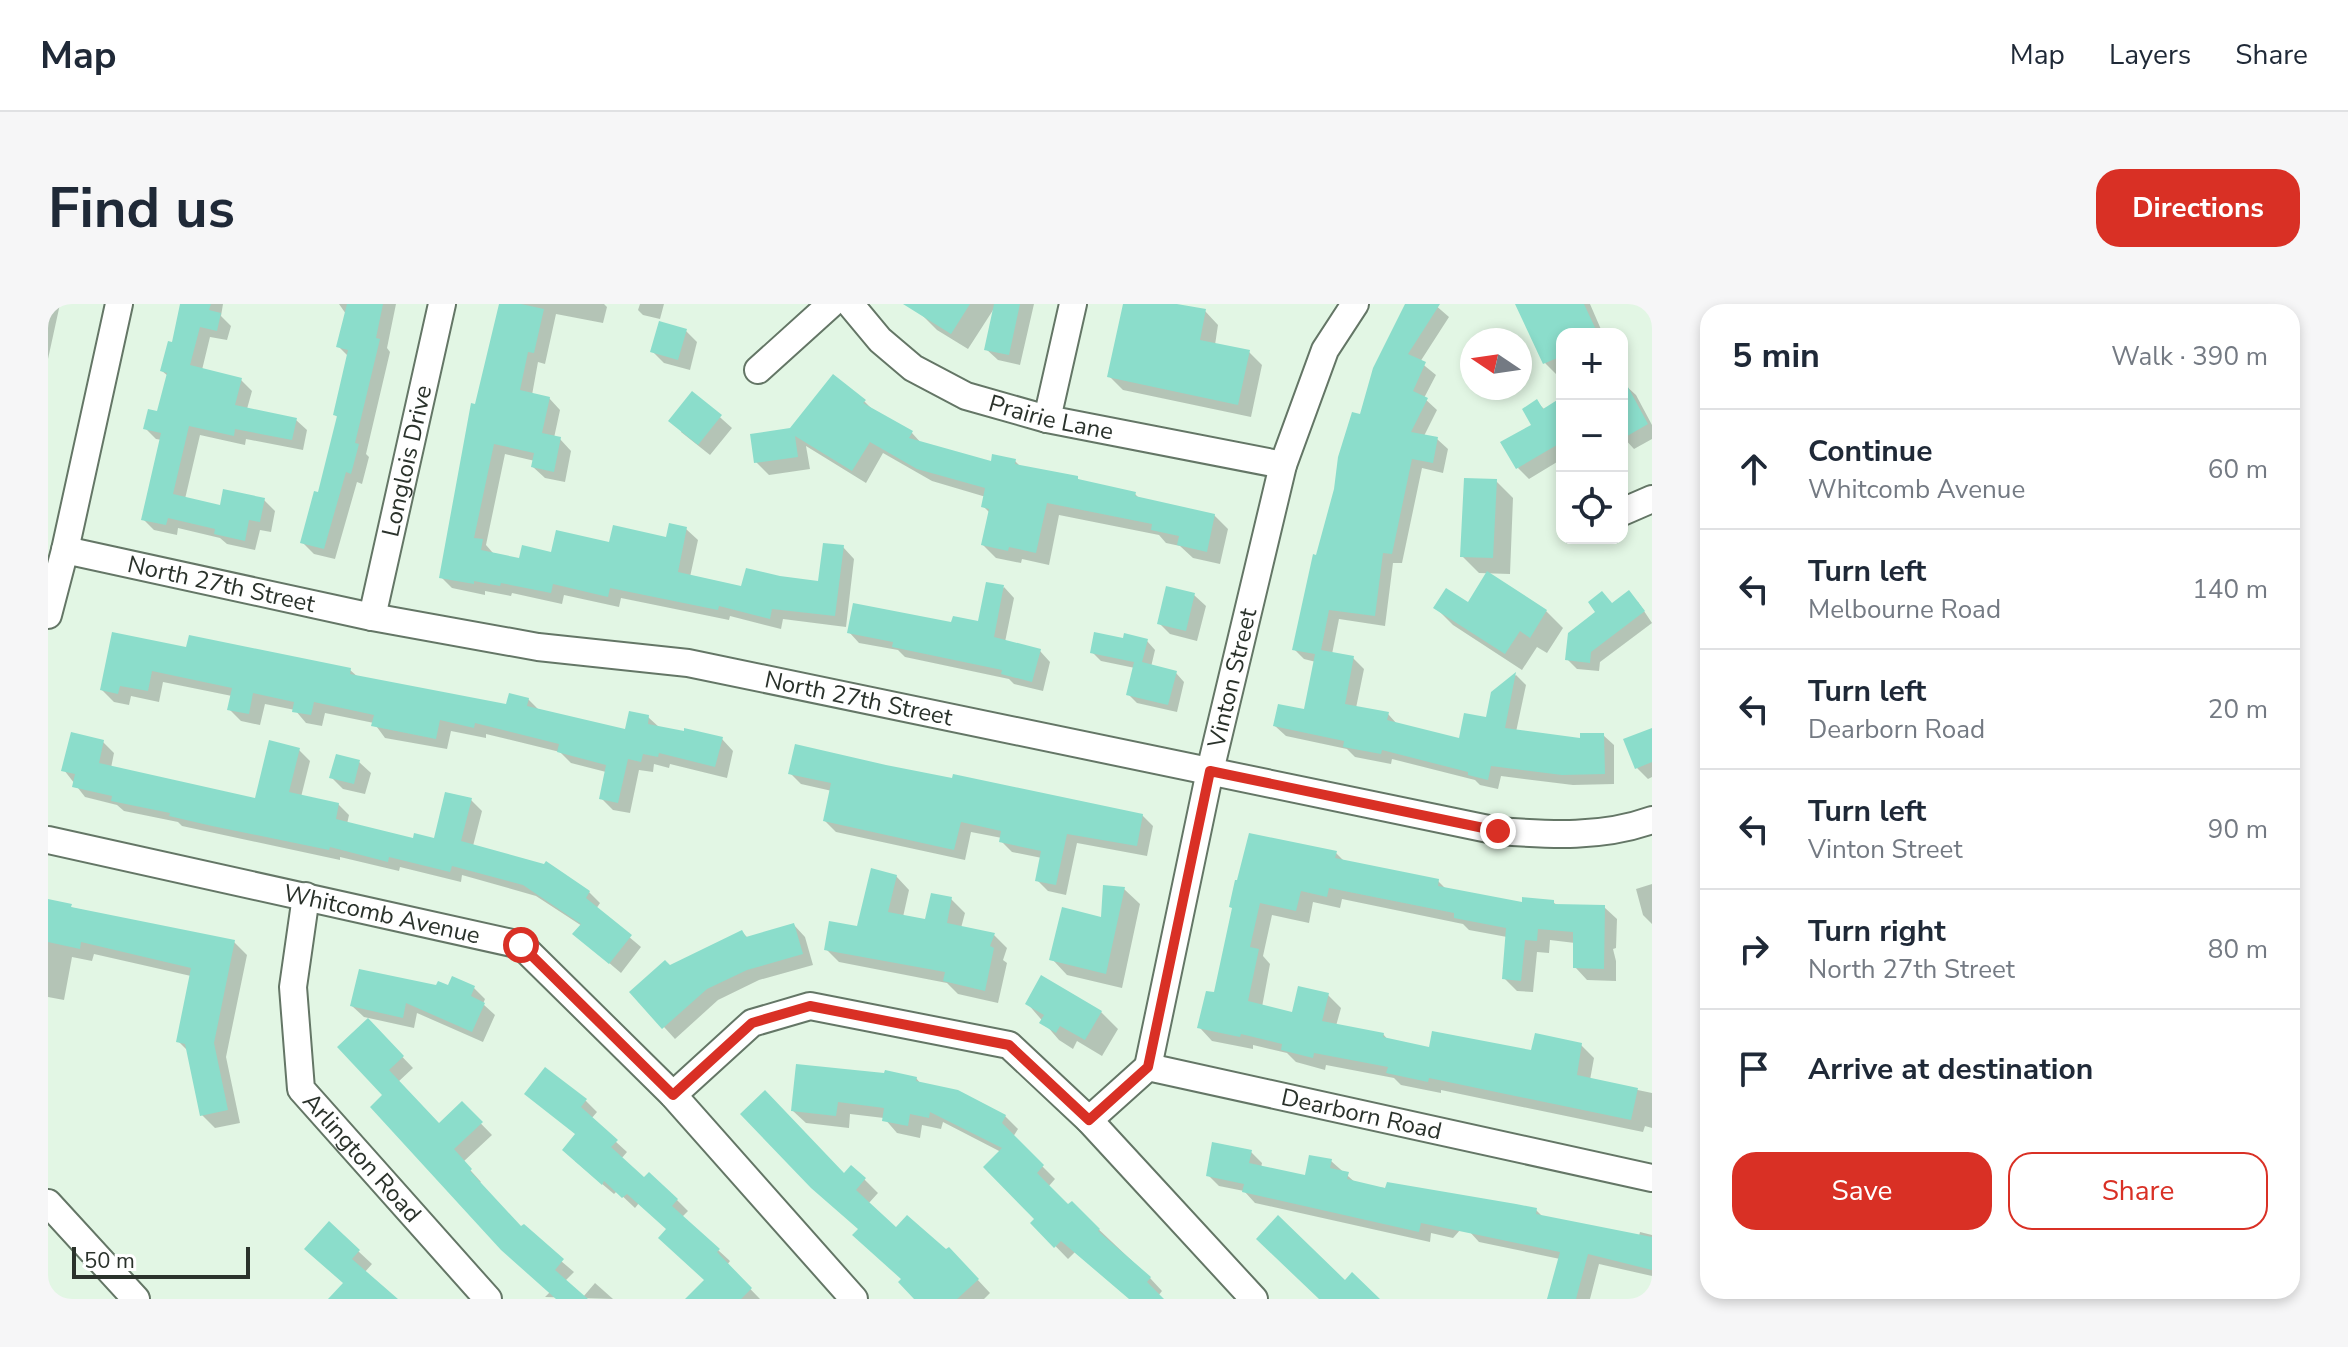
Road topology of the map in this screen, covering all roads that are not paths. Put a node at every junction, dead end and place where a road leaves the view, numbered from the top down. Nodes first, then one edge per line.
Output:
1 (119, 304) edge
2 (442, 304) edge
3 (831, 304) edge
4 (850, 304) edge
5 (1073, 304) edge
6 (1355, 304) edge
7 (758, 370) dead end
8 (1047, 419) junction
9 (1283, 465) junction
10 (1652, 499) edge
11 (1628, 509) edge
12 (65, 550) junction
13 (48, 614) edge
14 (372, 617) junction
15 (1210, 771) junction
16 (1652, 820) edge
17 (48, 840) edge
18 (306, 896) junction
19 (1148, 1067) junction
20 (673, 1095) junction
21 (1089, 1120) junction
22 (1652, 1178) edge
23 (48, 1203) edge
24 (136, 1299) edge
25 (488, 1299) edge
26 (854, 1299) edge
27 (1254, 1299) edge

1 - 12 street
2 - 14 street, Longlois Drive
3 - 7 street
4 - 8 street, Prairie Lane
5 - 8 street
6 - 9 street, Vinton Street
8 - 9 street, Prairie Lane
9 - 15 street, Vinton Street
10 - 11 street
12 - 13 street
12 - 14 street, North 27th Street
14 - 15 street, North 27th Street
15 - 16 street, North 27th Street
15 - 19 street, Vinton Street
17 - 18 street, Whitcomb Avenue
18 - 20 street, Whitcomb Avenue
18 - 25 street, Arlington Road
19 - 21 street
19 - 22 street, Dearborn Road
20 - 21 street
20 - 26 street, Whitcomb Avenue
21 - 27 street
23 - 24 street

